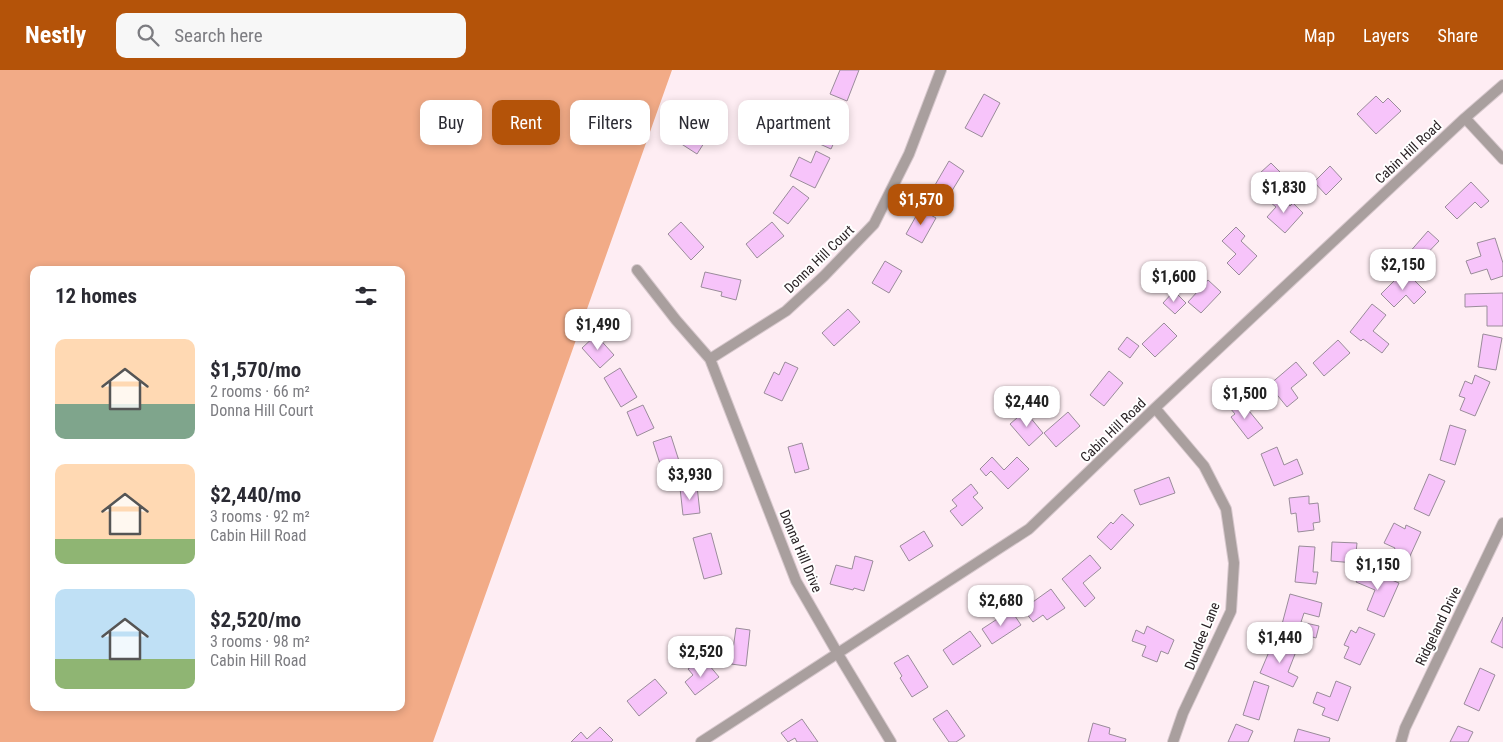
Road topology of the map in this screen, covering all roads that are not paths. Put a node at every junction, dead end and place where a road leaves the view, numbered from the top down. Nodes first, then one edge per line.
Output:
1 (942, 70) edge
2 (1503, 86) edge
3 (1465, 118) junction
4 (1503, 159) edge
5 (637, 270) dead end
6 (710, 358) junction
7 (1155, 408) junction
8 (1503, 523) edge
9 (838, 654) junction
10 (701, 742) edge
11 (891, 742) edge
12 (1173, 742) edge
13 (1401, 742) edge

1 - 6 street, Donna Hill Court
2 - 3 street, Cabin Hill Road
3 - 4 street
3 - 7 street, Cabin Hill Road
5 - 6 street, Donna Hill Drive
6 - 9 street, Donna Hill Drive
7 - 9 street, Cabin Hill Road
7 - 12 street, Dundee Lane
8 - 13 street, Ridgeland Drive
9 - 10 street, Cabin Hill Road
9 - 11 street, Donna Hill Drive

